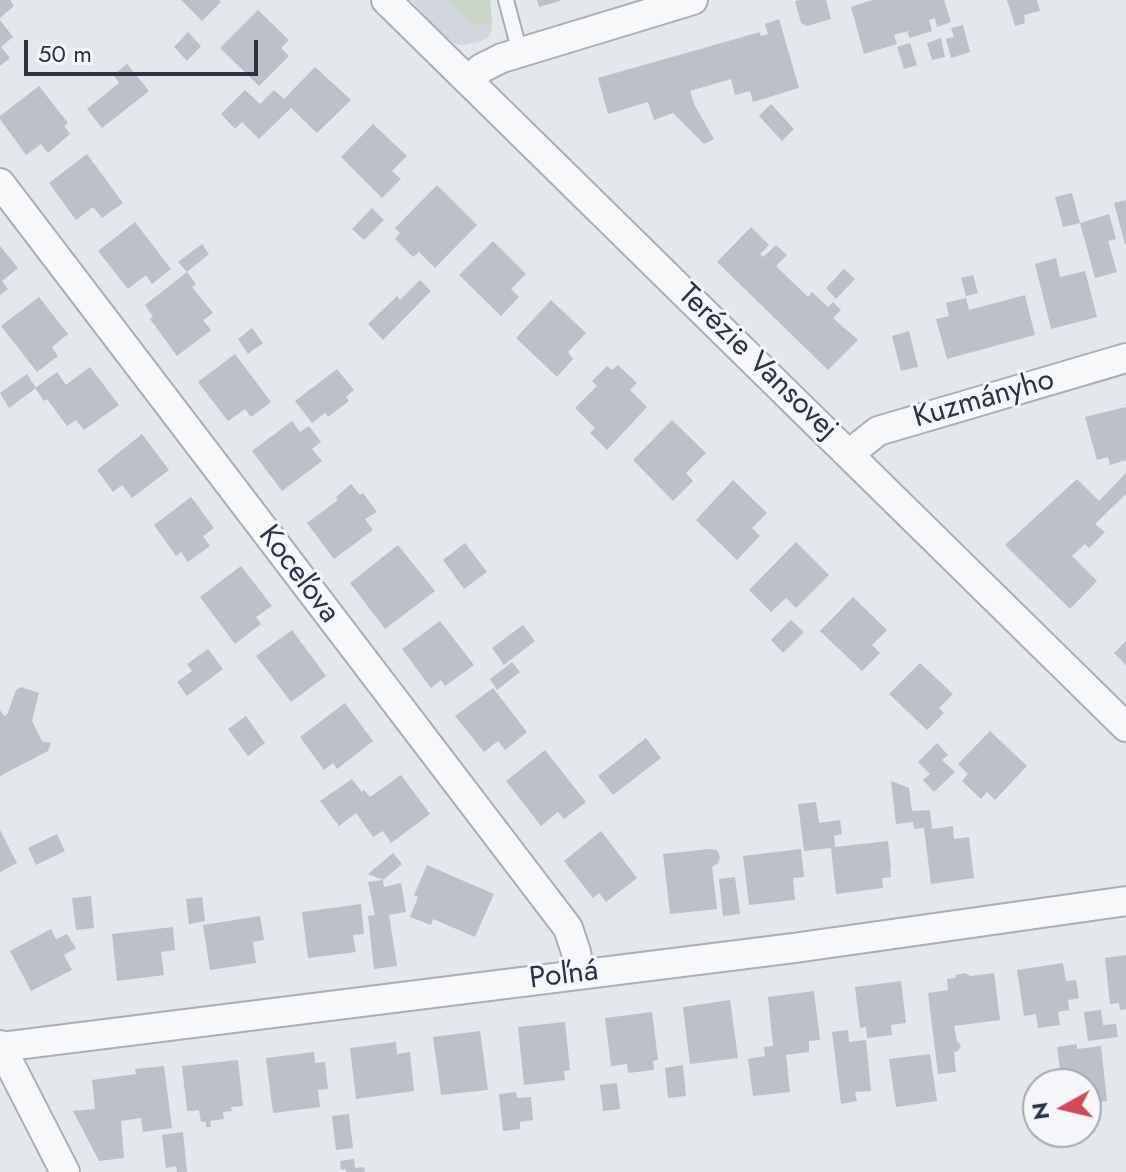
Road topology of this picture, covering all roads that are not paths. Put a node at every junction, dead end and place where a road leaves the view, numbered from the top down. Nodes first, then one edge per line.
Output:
1 (386, 0) edge
2 (506, 0) edge
3 (693, 0) edge
4 (520, 53) junction
5 (468, 80) junction
6 (0, 183) edge
7 (1126, 358) edge
8 (849, 454) junction
9 (1126, 727) edge
10 (1126, 901) edge
11 (580, 974) junction
12 (0, 1046) edge
13 (65, 1172) edge

1 - 5 street, Terézie Vansovej
2 - 4 lane
3 - 4 street
4 - 5 street
5 - 8 street, Terézie Vansovej
6 - 11 street, Koceľova
7 - 8 street, Kuzmányho
8 - 9 street, Terézie Vansovej
10 - 11 street, Poľná
11 - 12 street, Poľná
12 - 13 street

